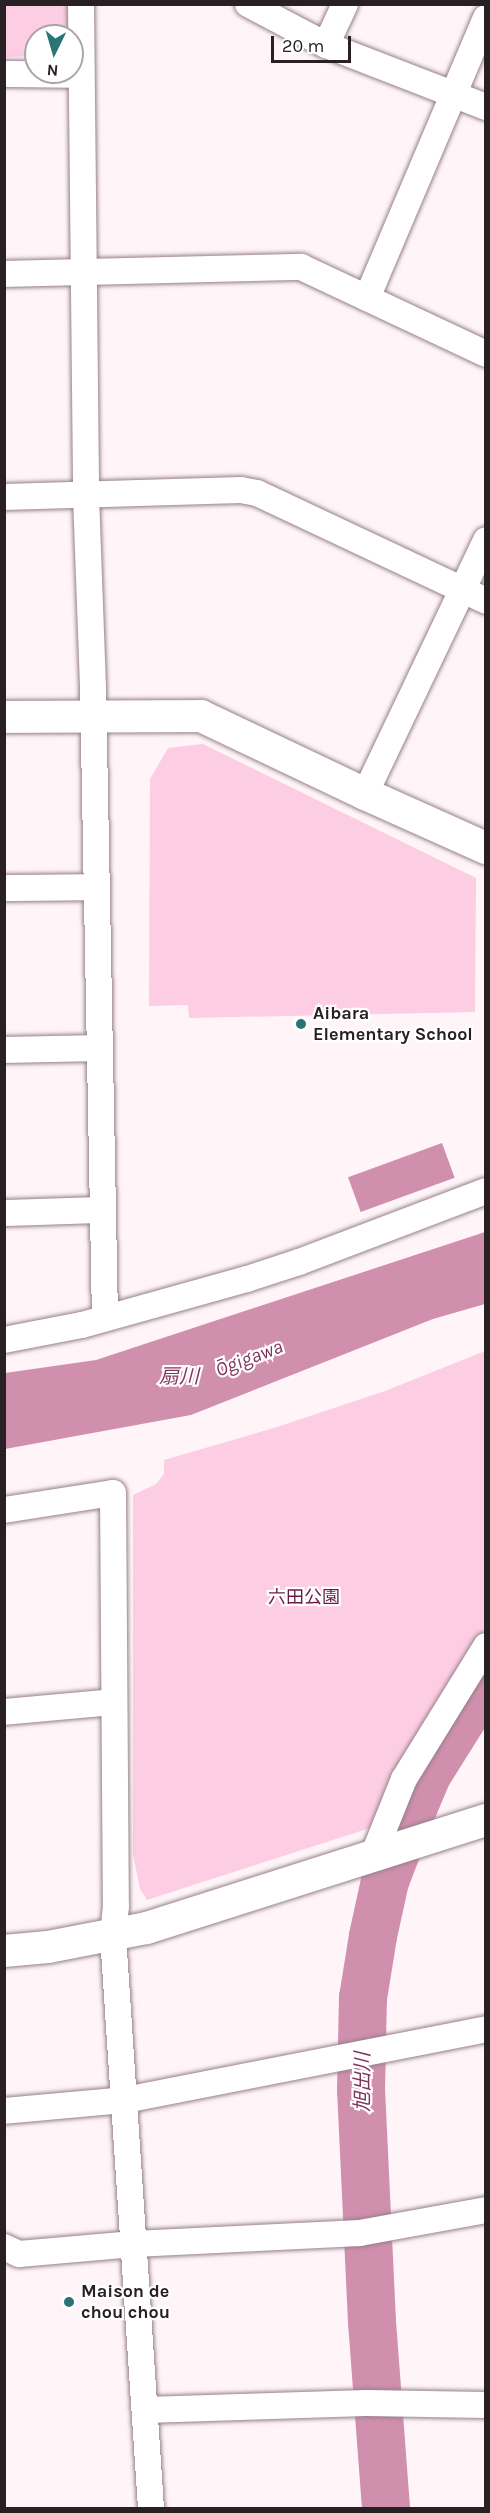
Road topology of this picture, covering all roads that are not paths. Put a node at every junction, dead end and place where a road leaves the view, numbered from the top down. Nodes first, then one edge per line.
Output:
1 (81, 4) edge
2 (248, 4) edge
3 (345, 4) edge
4 (486, 18) edge
5 (81, 24) edge
6 (326, 45) junction
7 (4, 74) edge
8 (24, 74) edge
9 (81, 84) edge
10 (454, 97) junction
11 (486, 107) edge
12 (83, 273) junction
13 (4, 274) edge
14 (367, 298) junction
15 (486, 354) edge
16 (4, 496) edge
17 (86, 496) junction
18 (486, 540) edge
19 (462, 590) junction
20 (486, 601) edge
21 (93, 715) junction
22 (4, 717) edge
23 (365, 794) junction
24 (486, 848) edge
25 (97, 886) junction
26 (4, 888) edge
27 (100, 1048) junction
28 (4, 1050) edge
29 (486, 1191) edge
30 (102, 1210) junction
31 (4, 1212) edge
32 (105, 1318) junction
33 (4, 1340) edge
34 (4, 1510) edge
35 (486, 1646) edge
36 (114, 1702) junction
37 (4, 1712) edge
38 (486, 1820) edge
39 (389, 1851) junction
40 (113, 1936) junction
41 (4, 1952) edge
42 (486, 2029) edge
43 (125, 2100) junction
44 (4, 2111) edge
45 (486, 2210) edge
46 (134, 2244) junction
47 (4, 2247) edge
48 (486, 2405) edge
49 (146, 2410) junction
50 (151, 2508) edge

1 - 5 street
2 - 6 street
3 - 6 street
4 - 10 street
6 - 10 street
7 - 8 street
9 - 12 street
10 - 11 street
10 - 14 street
12 - 13 street
12 - 14 street
12 - 17 street
14 - 15 street
16 - 17 street
17 - 19 street
17 - 21 street
18 - 19 street
19 - 20 street
19 - 23 street
21 - 22 street
21 - 23 street
21 - 25 street
23 - 24 street
25 - 26 street
25 - 27 street
27 - 28 street
27 - 30 street
29 - 32 street
30 - 31 street
30 - 32 street
32 - 33 street
34 - 36 street
35 - 39 street
36 - 37 street
36 - 40 street
38 - 39 street
39 - 40 street
40 - 41 street
40 - 43 street
42 - 43 street
43 - 44 street
43 - 46 street
45 - 46 street
46 - 47 street
46 - 49 street
48 - 49 street
49 - 50 street

